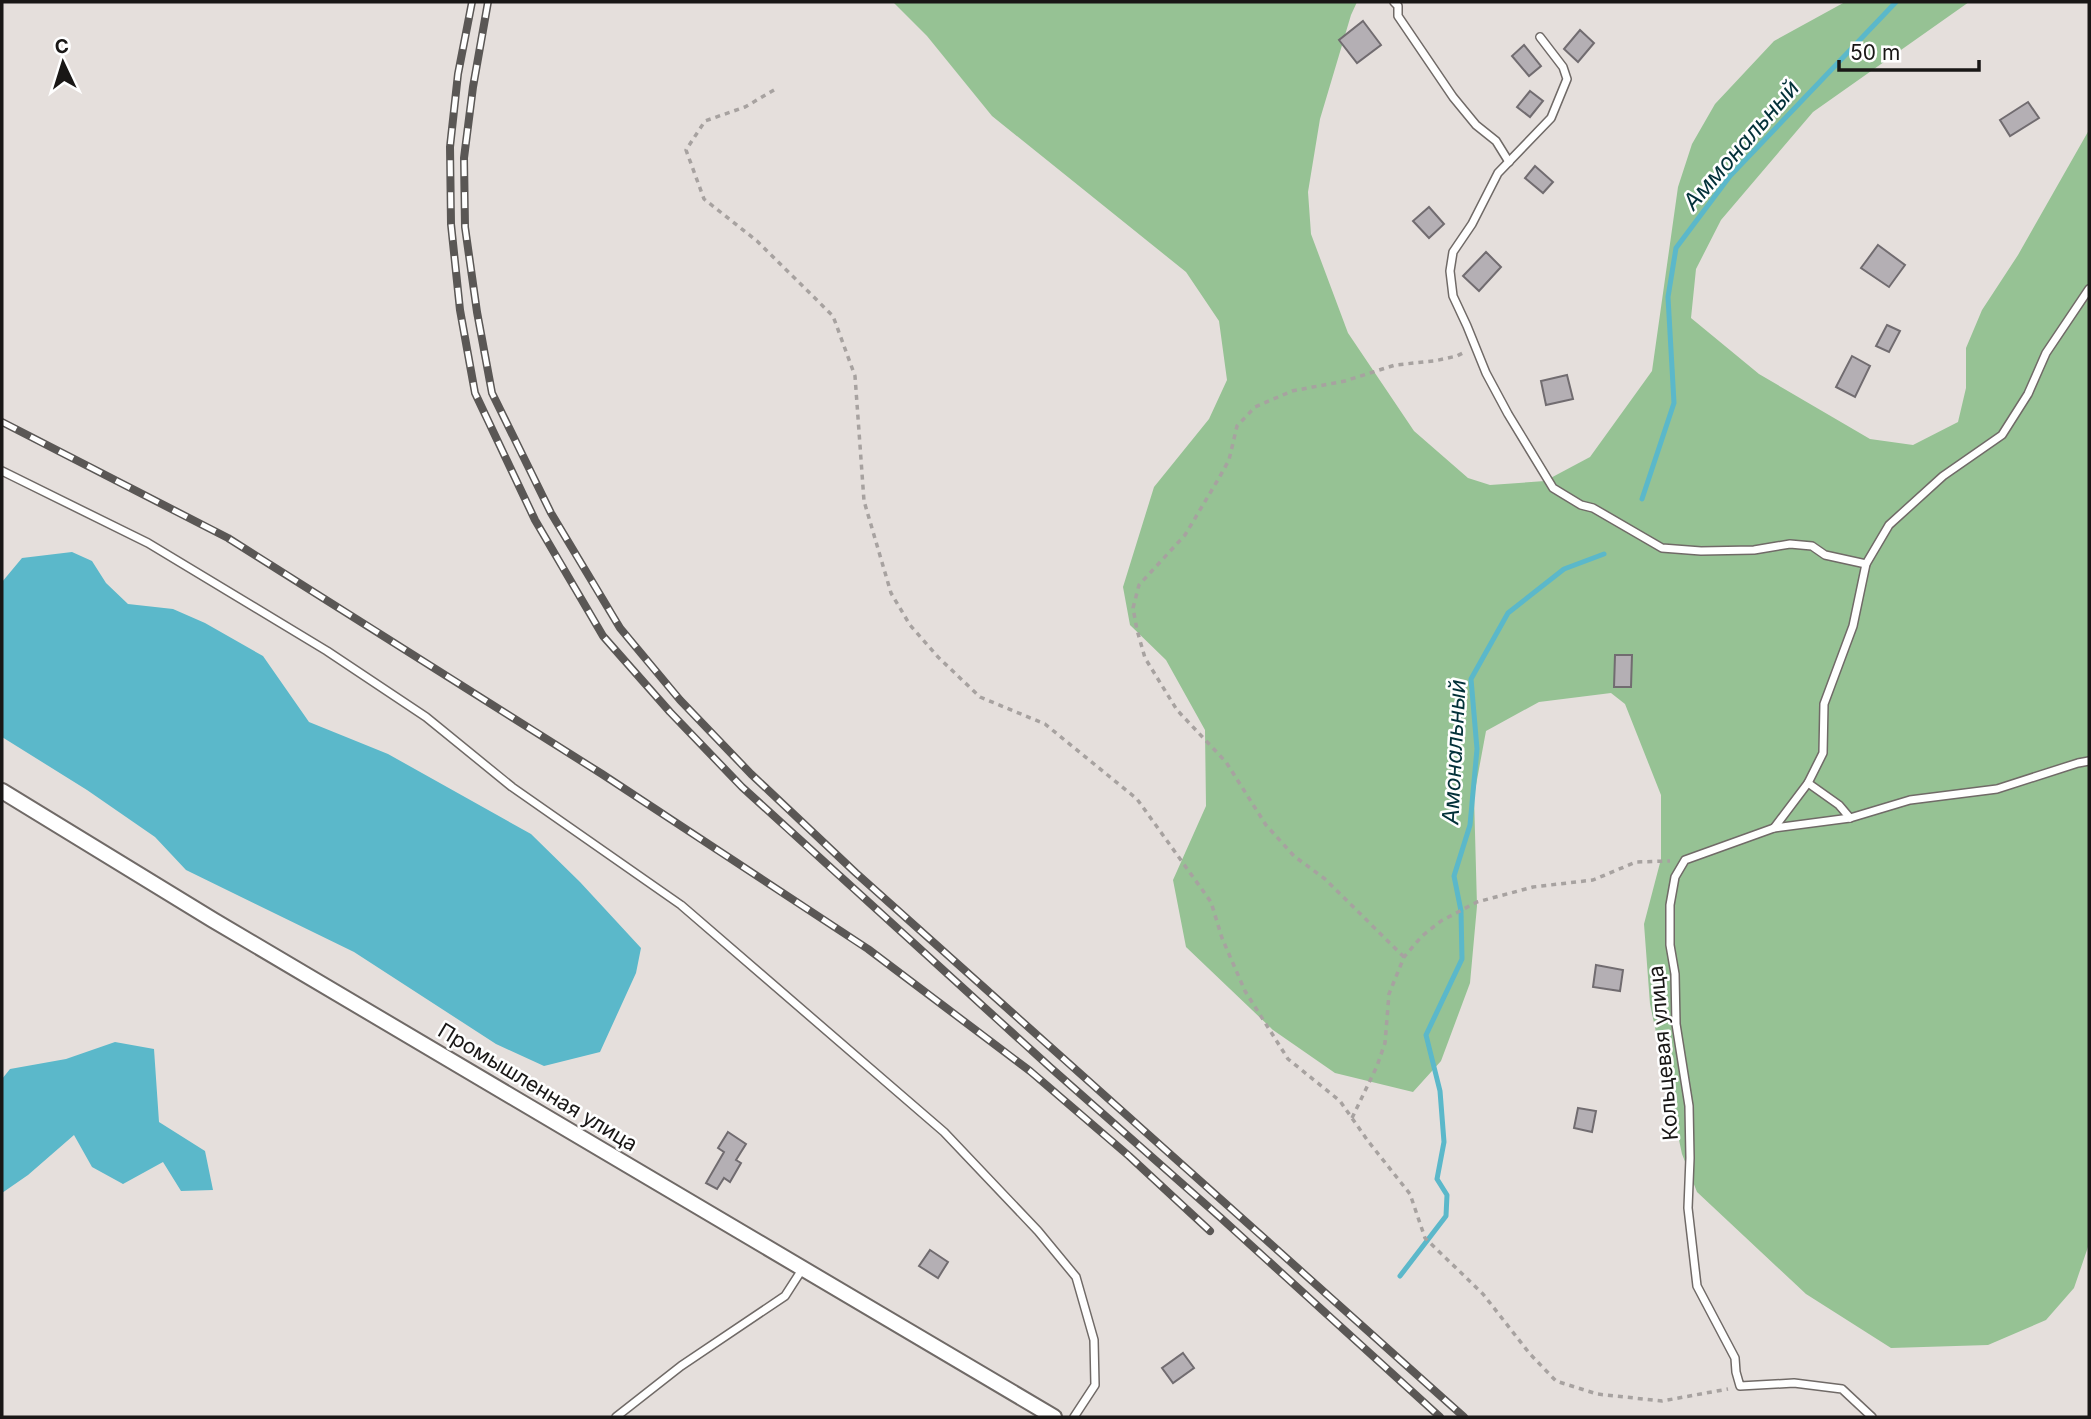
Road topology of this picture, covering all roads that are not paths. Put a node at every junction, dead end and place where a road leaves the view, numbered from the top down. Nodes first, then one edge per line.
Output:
1 (1394, 2) edge
2 (1540, 37) dead end
3 (1508, 162) junction
4 (2089, 289) edge
5 (2, 471) edge
6 (1866, 564) junction
7 (2089, 761) edge
8 (1808, 783) junction
9 (2, 791) edge
10 (1850, 818) junction
11 (1774, 828) junction
12 (804, 1268) junction
13 (616, 1417) edge
14 (1054, 1417) edge
15 (1074, 1417) edge
16 (1872, 1417) edge

1 - 3 lane
2 - 3 lane
3 - 6 lane
4 - 6 lane
5 - 15 lane
6 - 8 lane
7 - 10 lane
8 - 10 lane
8 - 11 lane
9 - 12 street, Промышленная улица
10 - 11 lane
11 - 16 lane, Кольцевая улица
12 - 13 lane
12 - 14 street, Промышленная улица

